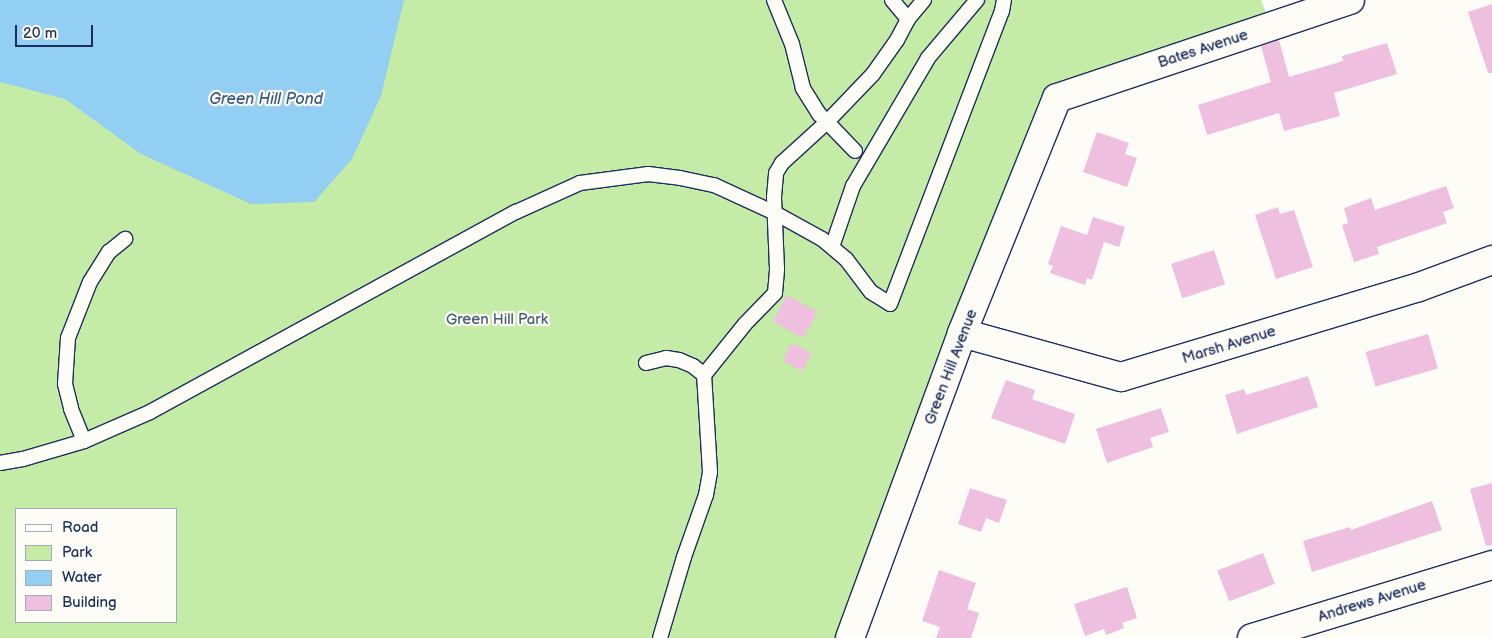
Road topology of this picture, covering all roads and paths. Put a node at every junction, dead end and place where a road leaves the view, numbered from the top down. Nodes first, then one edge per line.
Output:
1 (774, 0) edge
2 (892, 0) edge
3 (924, 0) edge
4 (977, 0) edge
5 (1004, 0) edge
6 (1350, 0) edge
7 (908, 18) junction
8 (1056, 98) joint
9 (827, 122) junction
10 (855, 151) dead end
11 (775, 213) junction
12 (126, 239) dead end
13 (832, 247) junction
14 (1492, 260) edge
15 (962, 333) junction
16 (646, 364) dead end
17 (704, 375) junction
18 (84, 441) junction
19 (0, 463) edge
20 (1492, 565) edge
21 (660, 638) edge
22 (850, 638) edge
23 (1252, 638) edge

1 - 9 lane
2 - 7 lane
3 - 7 lane
4 - 13 lane
5 - 13 lane
6 - 8 street, Bates Avenue
7 - 9 lane
8 - 15 street, Green Hill Avenue
9 - 10 lane
9 - 11 lane
11 - 13 lane
11 - 17 lane
11 - 18 lane
12 - 18 lane
14 - 15 street, Marsh Avenue
15 - 22 street, Green Hill Avenue
16 - 17 lane
17 - 21 lane
18 - 19 lane
20 - 23 street, Andrews Avenue

